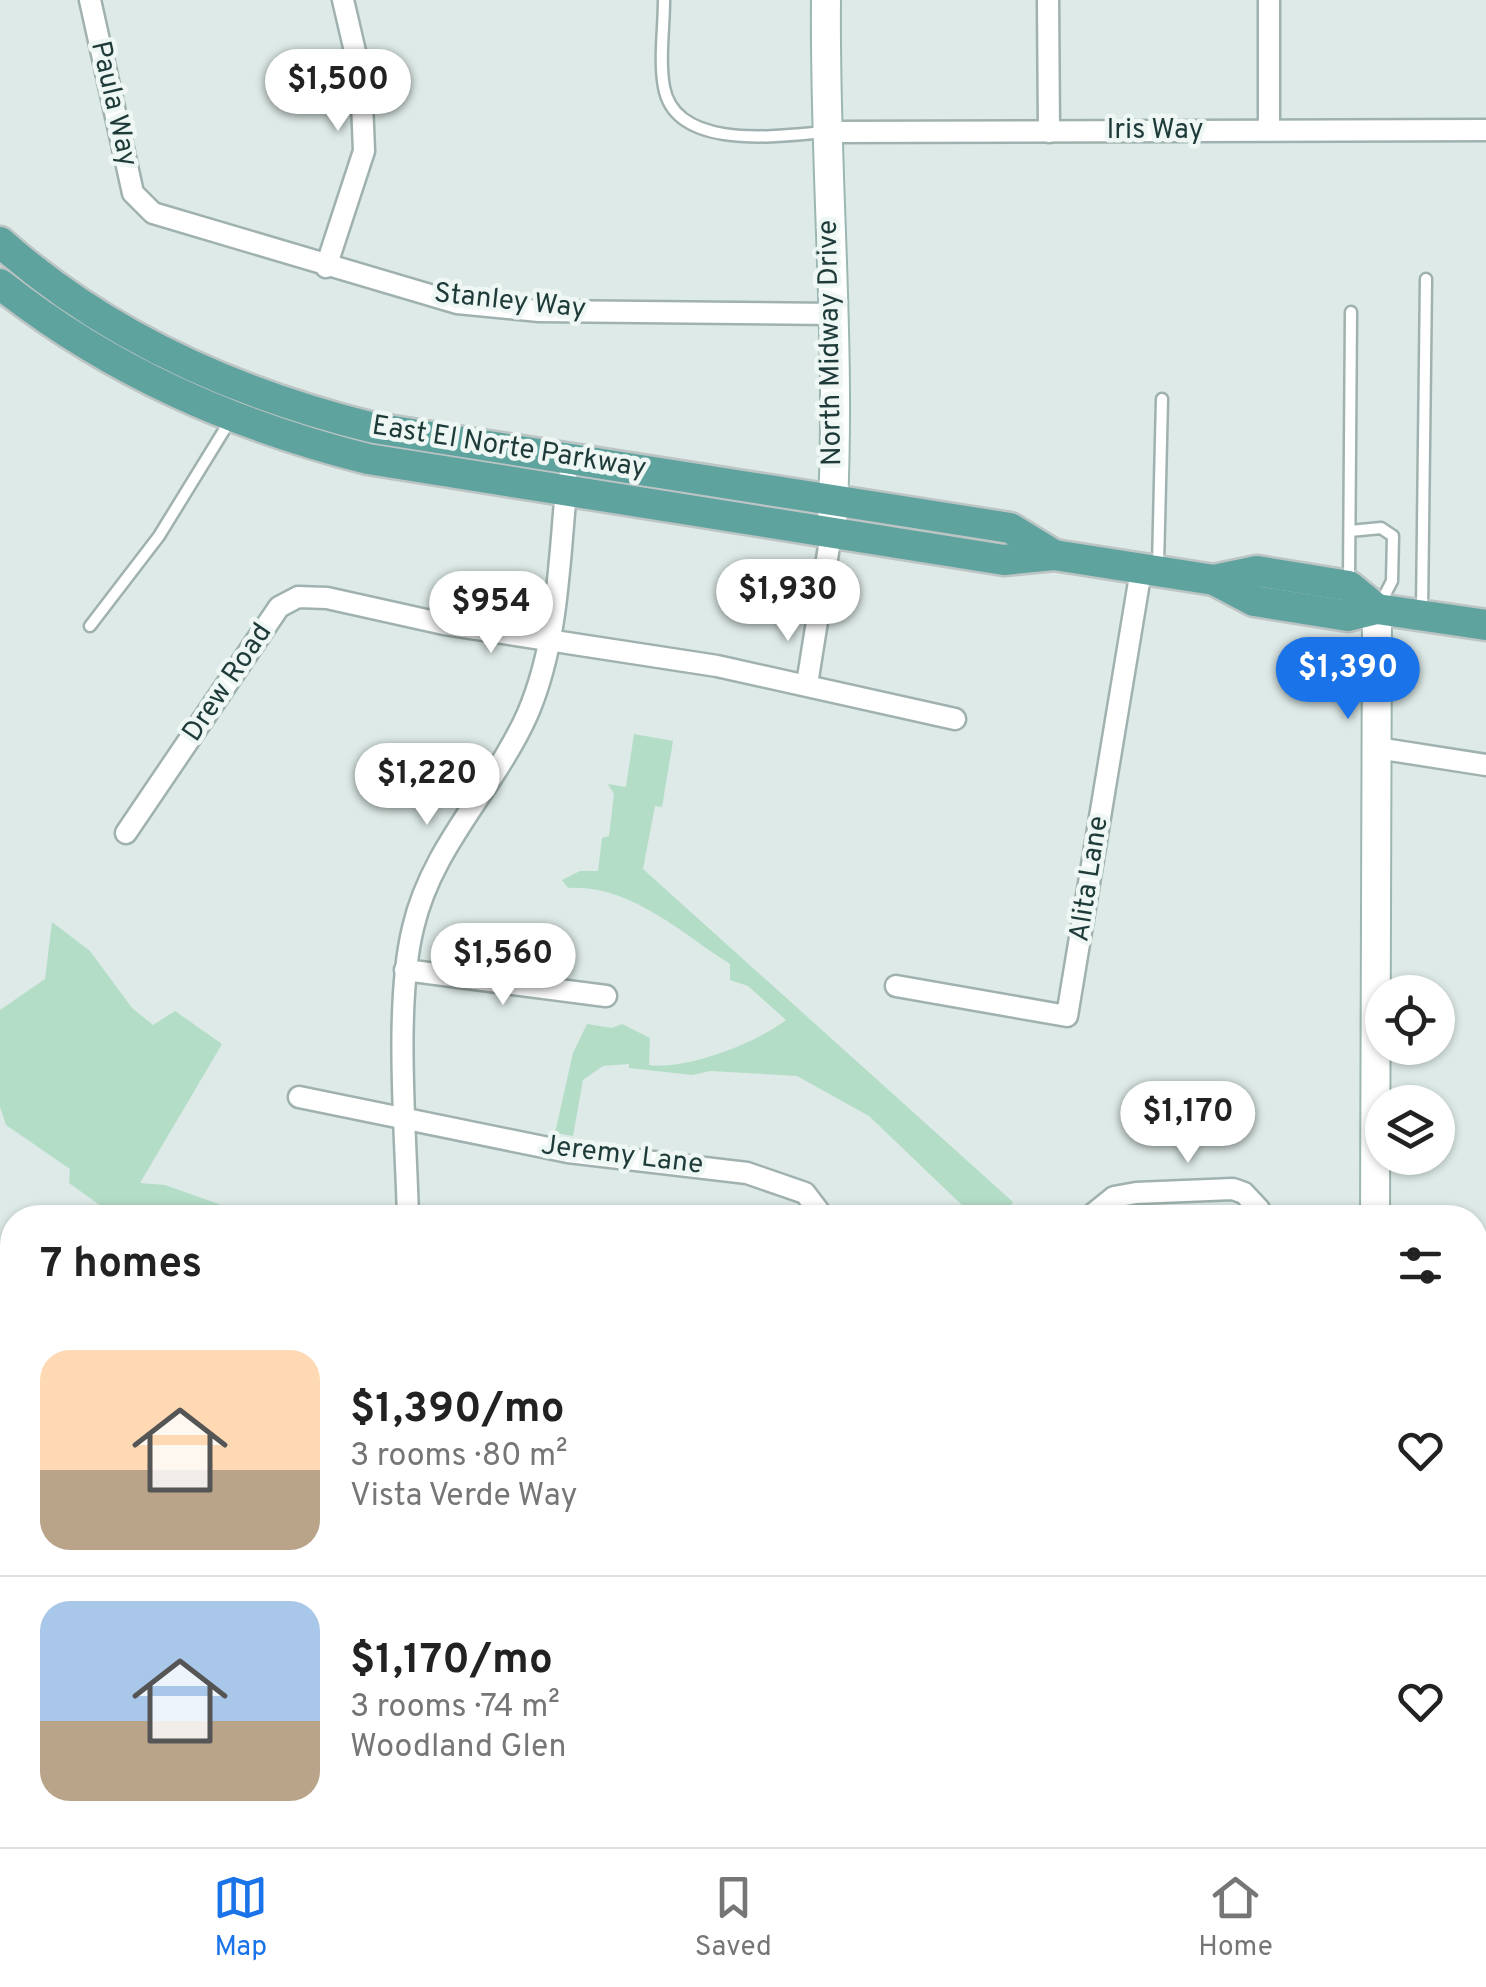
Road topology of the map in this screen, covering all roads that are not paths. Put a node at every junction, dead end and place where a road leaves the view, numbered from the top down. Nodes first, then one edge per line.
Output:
1 (90, 0) edge
2 (344, 0) edge
3 (664, 0) edge
4 (826, 0) edge
5 (1048, 0) edge
6 (1269, 0) edge
7 (1269, 130) junction
8 (1486, 130) edge
9 (825, 132) junction
10 (1049, 132) junction
11 (142, 204) joint
12 (0, 242) edge
13 (326, 268) junction
14 (1426, 280) dead end
15 (0, 284) edge
16 (1351, 312) dead end
17 (834, 314) junction
18 (1162, 399) dead end
19 (232, 418) junction
20 (570, 458) junction
21 (566, 492) junction
22 (833, 500) junction
23 (1350, 530) junction
24 (831, 534) junction
25 (1054, 554) junction
26 (1149, 571) junction
27 (1214, 580) junction
28 (1350, 586) junction
29 (1377, 609) junction
30 (1421, 616) junction
31 (1486, 625) edge
32 (90, 626) dead end
33 (550, 639) junction
34 (806, 684) junction
35 (954, 719) dead end
36 (1377, 748) junction
37 (1486, 765) edge
38 (126, 833) dead end
39 (405, 970) junction
40 (896, 986) dead end
41 (606, 996) dead end
42 (300, 1098) dead end
43 (406, 1120) junction
44 (408, 1205) edge
45 (815, 1205) edge
46 (1104, 1205) edge
47 (1255, 1205) edge
48 (1375, 1205) edge

1 - 11 street, Paula Way
2 - 13 street
3 - 9 lane
4 - 9 street, North Midway Drive
5 - 10 street
6 - 7 street
7 - 8 street, Iris Way
7 - 10 street, Iris Way
9 - 10 street, Iris Way
9 - 17 street, North Midway Drive
11 - 13 street, Stanley Way
12 - 20 main road, East El Norte Parkway
13 - 17 street, Stanley Way
14 - 30 lane
15 - 19 main road, East El Norte Parkway
16 - 23 lane
17 - 22 street, North Midway Drive
18 - 26 lane
19 - 21 main road, East El Norte Parkway
19 - 32 lane
20 - 21 street
20 - 22 main road, East El Norte Parkway
21 - 24 main road, East El Norte Parkway
21 - 33 street
22 - 24 street, North Midway Drive
22 - 25 main road, East El Norte Parkway
23 - 28 lane
23 - 29 lane
24 - 25 main road, East El Norte Parkway
24 - 34 street, North Midway Drive
25 - 26 main road, East El Norte Parkway
26 - 27 main road, East El Norte Parkway
26 - 40 street, Alita Lane
27 - 28 main road, East El Norte Parkway
27 - 29 main road, East El Norte Parkway
28 - 29 main road
29 - 30 main road, East El Norte Parkway
29 - 36 street
30 - 31 main road, East El Norte Parkway
33 - 34 street, Drew Road
33 - 38 street, Drew Road
33 - 39 street
34 - 35 street, Drew Road
36 - 37 street
36 - 48 street
39 - 41 street
39 - 43 street
42 - 43 street, Jeremy Lane
43 - 44 street
43 - 45 street, Jeremy Lane
46 - 47 street

